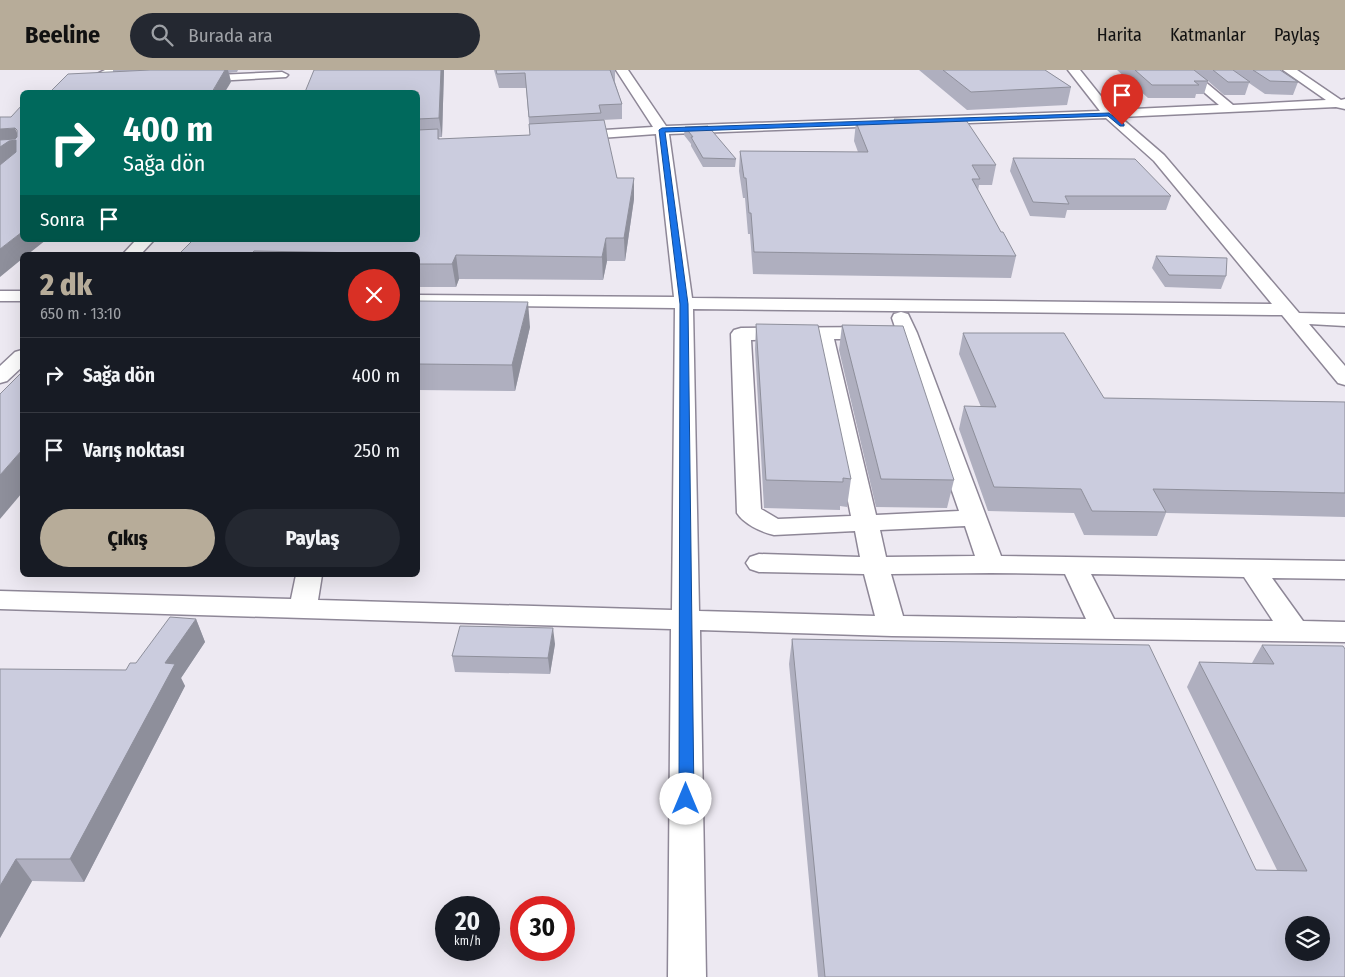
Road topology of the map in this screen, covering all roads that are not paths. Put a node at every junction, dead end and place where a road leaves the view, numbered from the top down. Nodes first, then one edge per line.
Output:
1 (114, 70) edge
2 (622, 70) edge
3 (1074, 70) edge
4 (1171, 70) edge
5 (1184, 70) edge
6 (1289, 70) edge
7 (246, 73) edge
8 (282, 76) edge
9 (187, 79) edge
10 (110, 83) edge
11 (81, 85) junction
12 (70, 90) edge
13 (239, 90) edge
14 (1257, 96) dead end
15 (1343, 105) edge
16 (1272, 107) junction
17 (1217, 109) junction
18 (1231, 109) junction
19 (1109, 114) junction
20 (662, 130) junction
21 (556, 137) edge
22 (144, 242) edge
23 (133, 252) edge
24 (0, 296) edge
25 (20, 296) edge
26 (420, 300) edge
27 (684, 304) junction
28 (897, 306) junction
29 (1290, 314) junction
30 (1345, 320) edge
31 (823, 333) junction
32 (907, 333) junction
33 (20, 358) edge
34 (0, 377) edge
35 (1345, 379) edge
36 (974, 518) junction
37 (867, 523) junction
38 (759, 563) dead end
39 (992, 564) junction
40 (875, 566) junction
41 (1074, 566) junction
42 (1252, 569) junction
43 (1345, 570) edge
44 (309, 577) edge
45 (0, 600) edge
46 (303, 609) junction
47 (686, 620) junction
48 (892, 626) junction
49 (1105, 629) junction
50 (1295, 631) junction
51 (1345, 632) edge
52 (687, 977) edge

1 - 11 street
2 - 20 street
3 - 19 street
4 - 17 street
5 - 18 street
6 - 15 street
7 - 8 street
7 - 9 street
7 - 13 street
10 - 11 street
11 - 12 street
14 - 16 street
15 - 16 street
16 - 18 street
17 - 18 street
17 - 19 street
19 - 20 street
19 - 29 street
20 - 21 street
20 - 27 street
22 - 23 street
24 - 25 street
26 - 27 street
27 - 28 street
27 - 47 street
28 - 29 street
28 - 32 street
29 - 30 street
29 - 35 street
31 - 32 street
31 - 37 street
31 - 37 street
32 - 36 street
33 - 34 street
36 - 37 street
36 - 39 street
37 - 40 street
38 - 40 street
39 - 40 street
39 - 41 street
40 - 48 street
41 - 42 street
41 - 49 street
42 - 43 street
42 - 50 street
44 - 46 street
45 - 46 street
46 - 47 street
47 - 48 street
47 - 52 street
48 - 49 street
49 - 50 street
50 - 51 street

